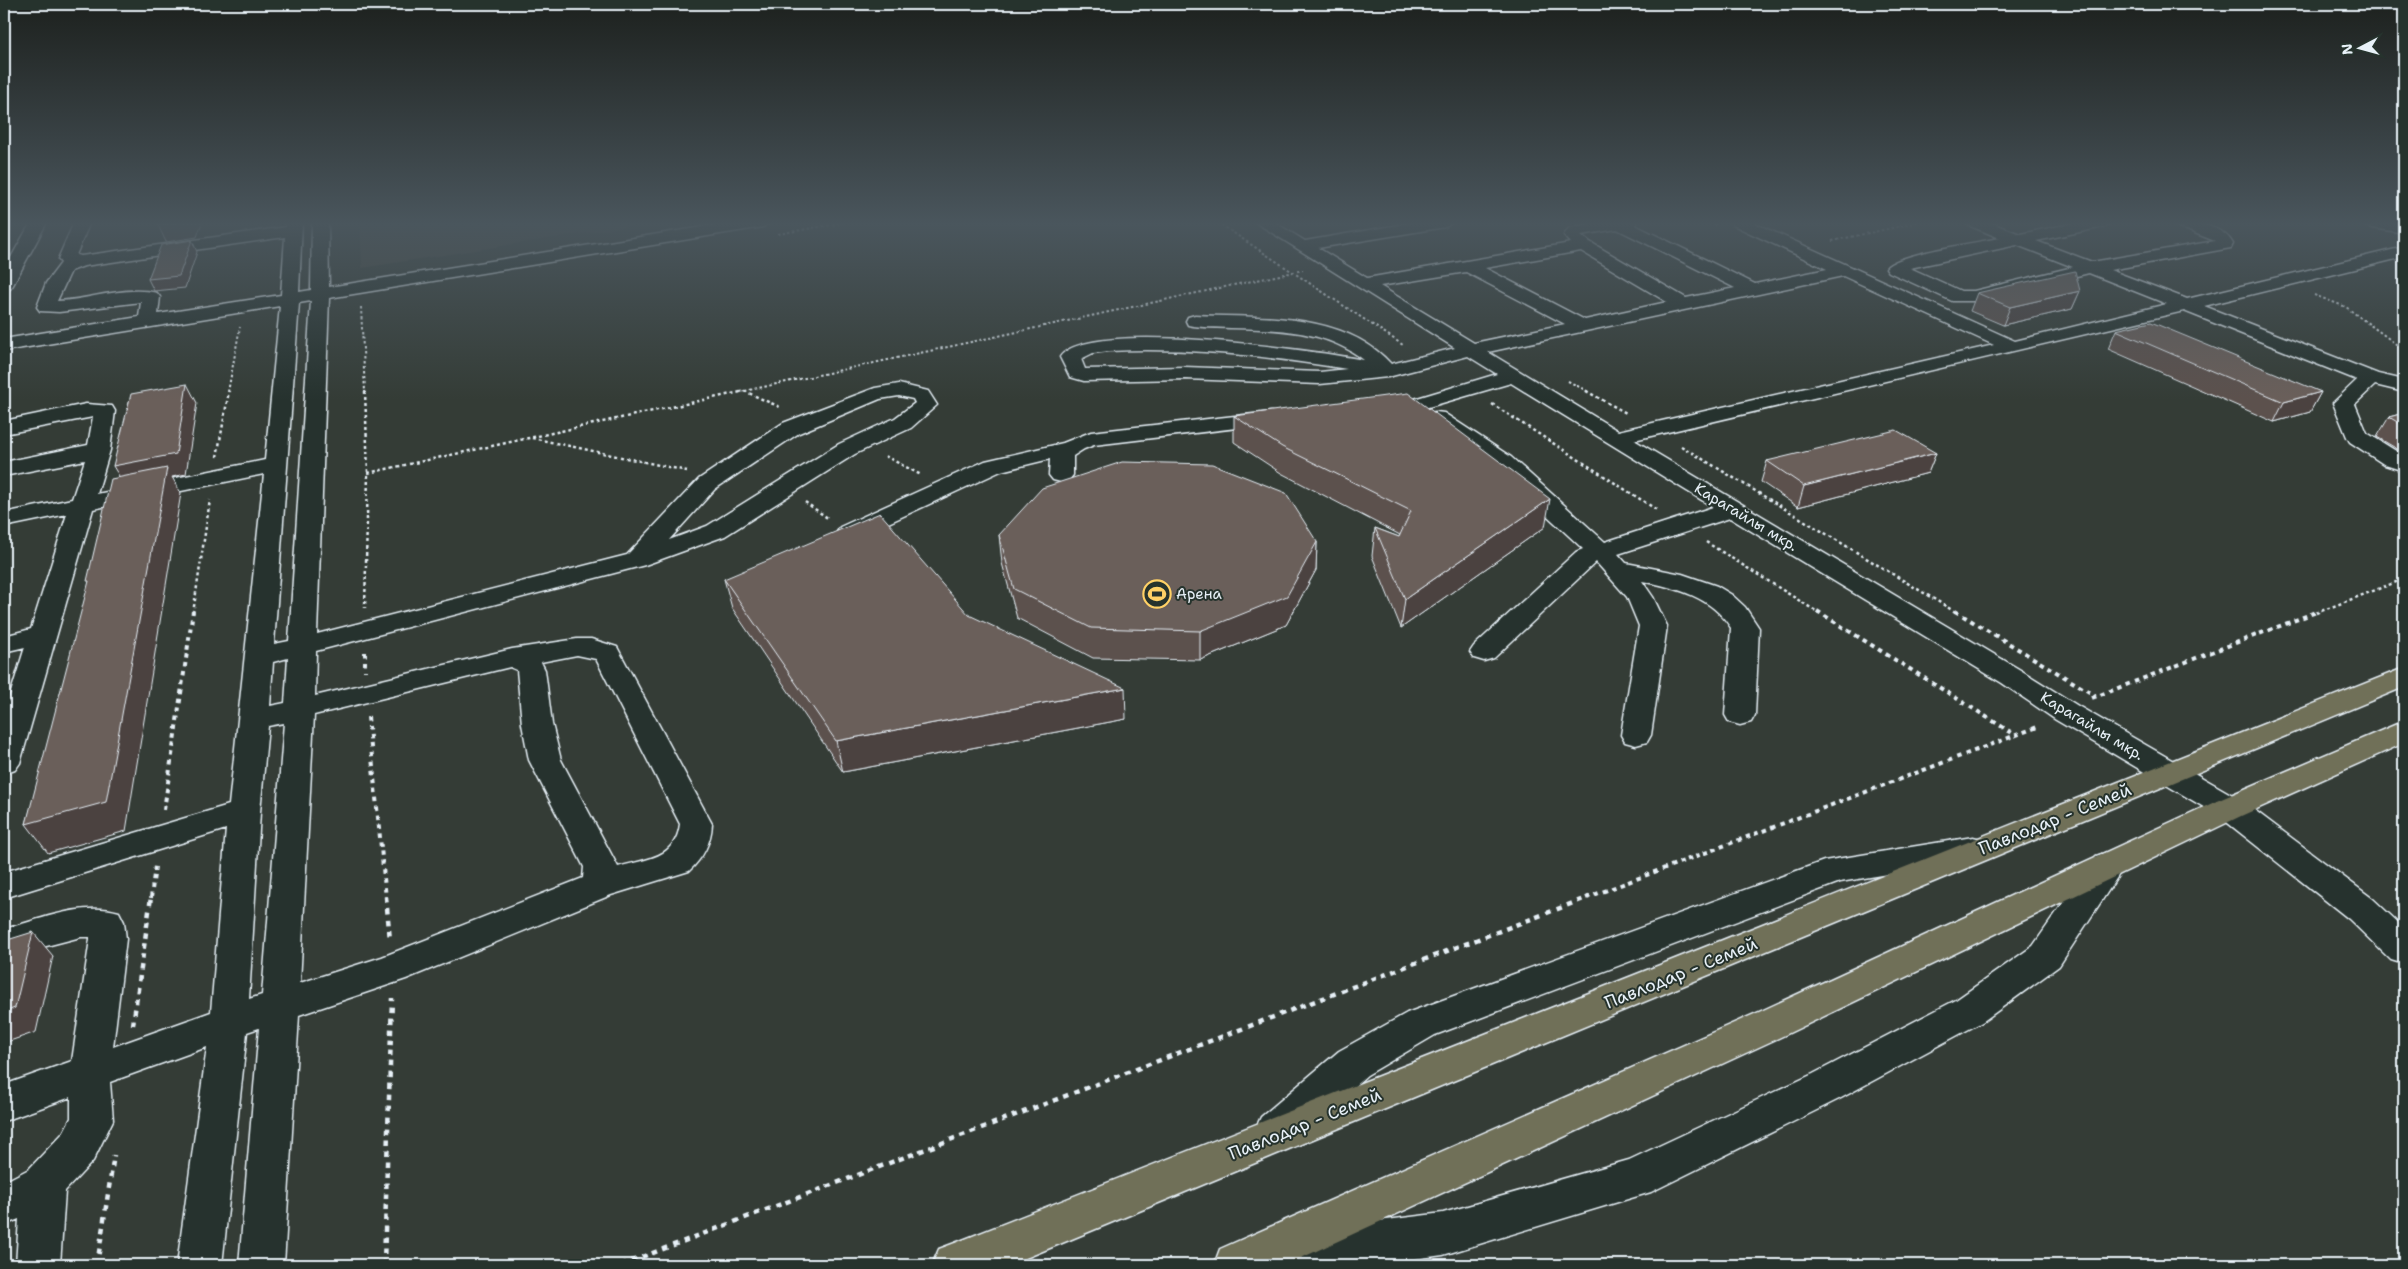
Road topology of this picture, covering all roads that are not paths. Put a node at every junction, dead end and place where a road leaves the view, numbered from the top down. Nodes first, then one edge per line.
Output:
1 (56, 281) edge
2 (292, 281) edge
3 (319, 281) edge
4 (400, 281) edge
5 (401, 281) edge
6 (441, 281) edge
7 (1359, 281) edge
8 (1380, 281) edge
9 (1497, 281) edge
10 (1644, 281) edge
11 (1736, 281) edge
12 (1793, 281) edge
13 (1869, 281) edge
14 (1924, 281) edge
15 (2035, 281) edge
16 (2126, 281) edge
17 (2288, 281) edge
18 (1364, 284) junction
19 (1753, 290) junction
20 (290, 294) junction
21 (1684, 305) junction
22 (2190, 305) junction
23 (326, 306) junction
24 (1195, 320) dead end
25 (148, 322) junction
26 (1583, 326) junction
27 (4, 345) edge
28 (2013, 347) junction
29 (1470, 350) junction
30 (1388, 371) junction
31 (1513, 376) junction
32 (2371, 378) junction
33 (2404, 386) edge
34 (1296, 415) edge
35 (4, 427) edge
36 (1615, 438) junction
37 (1066, 449) junction
38 (98, 450) junction
39 (2404, 464) edge
40 (274, 466) junction
41 (4, 469) edge
42 (1062, 475) dead end
43 (82, 504) junction
44 (1732, 508) junction
45 (4, 520) edge
46 (831, 540) edge
47 (1599, 551) junction
48 (636, 560) junction
49 (1619, 569) junction
50 (42, 635) junction
51 (4, 644) edge
52 (302, 646) junction
53 (1484, 652) dead end
54 (259, 657) junction
55 (512, 658) junction
56 (2404, 677) edge
57 (298, 708) junction
58 (1740, 715) dead end
59 (254, 720) junction
60 (2404, 731) edge
61 (1636, 735) dead end
62 (4, 763) edge
63 (2170, 772) junction
64 (2230, 808) junction
65 (244, 812) junction
66 (1987, 847) junction
67 (2108, 865) junction
68 (4, 885) edge
69 (599, 886) junction
70 (4, 943) edge
71 (2404, 950) edge
72 (279, 1005) junction
73 (229, 1022) junction
74 (90, 1072) junction
75 (4, 1103) edge
76 (1262, 1141) junction
77 (44, 1183) junction
78 (4, 1204) edge
79 (1243, 1262) edge
80 (38, 1265) edge
81 (200, 1265) edge
82 (262, 1265) edge
83 (956, 1265) edge

1 - 25 street
2 - 20 street
3 - 23 street
4 - 23 street
5 - 23 street
6 - 23 street
7 - 18 street, Карагайлы мкр.
8 - 18 street
9 - 26 street
10 - 21 street
11 - 19 street
12 - 19 street
13 - 28 street
14 - 15 street
16 - 22 street
17 - 22 street
18 - 29 street, Карагайлы мкр.
19 - 21 street
20 - 23 street
20 - 25 street
20 - 40 street
21 - 26 street
22 - 28 street
22 - 32 street
23 - 52 street
24 - 30 street
25 - 27 street
26 - 29 street
28 - 36 street
29 - 30 street
29 - 31 street, Карагайлы мкр.
30 - 30 street
31 - 36 street, Карагайлы мкр.
31 - 47 street
32 - 33 street
32 - 39 street
34 - 37 street
35 - 38 street
36 - 44 street, Карагайлы мкр.
37 - 42 street
37 - 46 street
38 - 41 street
38 - 43 street
40 - 43 street
40 - 54 street
43 - 45 street
43 - 50 street
44 - 47 street
44 - 63 street, Карагайлы мкр.
47 - 49 street
47 - 53 street
48 - 48 street
48 - 52 street
49 - 58 street
49 - 61 street
50 - 51 street
50 - 62 street
52 - 54 street
52 - 57 street
54 - 59 street
55 - 57 street
55 - 69 street
55 - 69 street
56 - 63 highway, Павлодар - Семей
57 - 59 street
57 - 72 street
59 - 65 street
60 - 64 highway
63 - 64 street, Карагайлы мкр.
63 - 66 highway, Павлодар - Семей
64 - 67 highway
64 - 71 street, Карагайлы мкр.
65 - 68 street
65 - 73 street
66 - 76 highway, Павлодар - Семей
66 - 76 street
67 - 79 highway
67 - 79 street
69 - 72 street
70 - 74 street
72 - 73 street
72 - 82 street
73 - 74 street
73 - 81 street
74 - 75 street
74 - 77 street
76 - 83 highway, Павлодар - Семей
77 - 78 street
77 - 80 street

